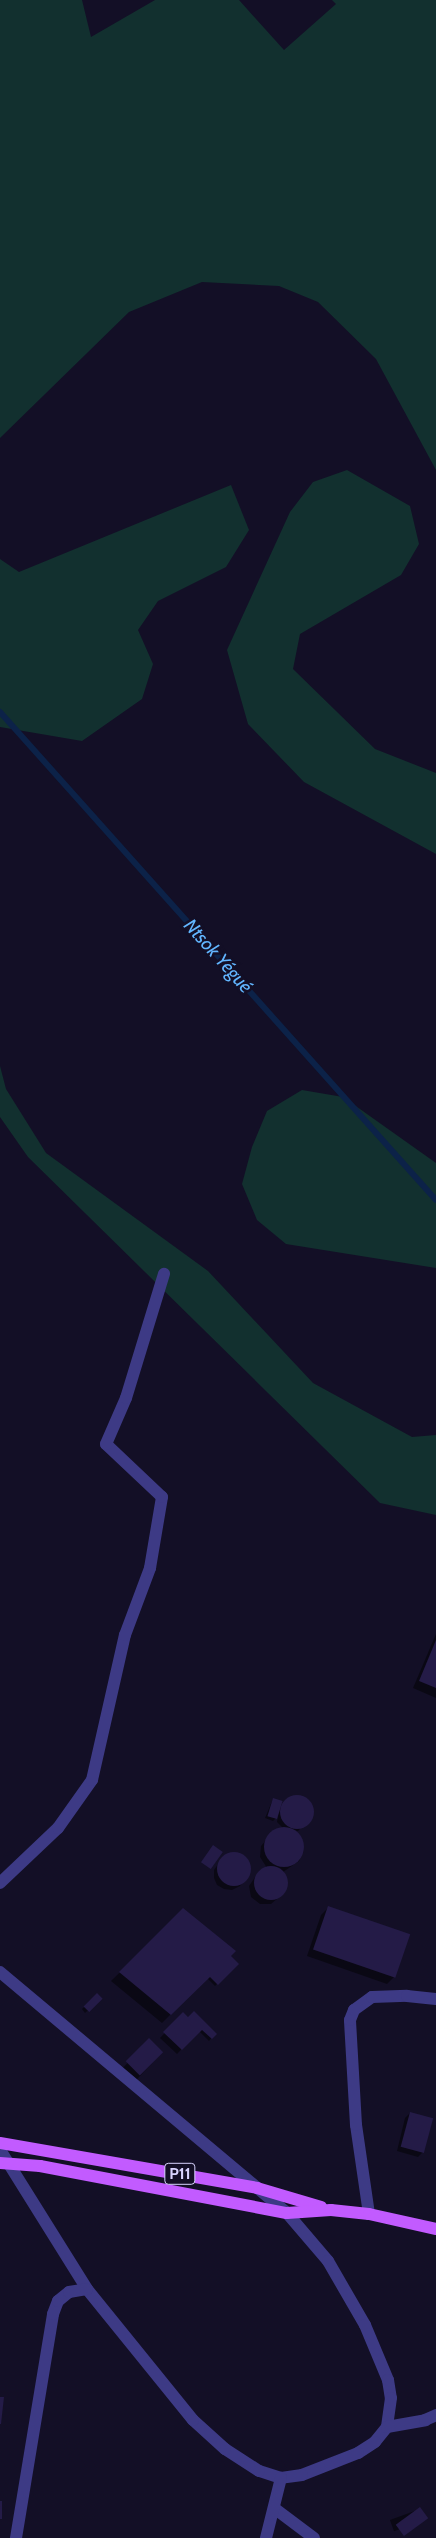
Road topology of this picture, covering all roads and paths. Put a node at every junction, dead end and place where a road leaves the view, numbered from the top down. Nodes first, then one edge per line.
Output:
1 (164, 1274) dead end
2 (0, 1884) edge
3 (0, 1972) edge
4 (436, 1999) edge
5 (0, 2143) edge
6 (0, 2150) edge
7 (0, 2163) edge
8 (257, 2188) junction
9 (331, 2210) junction
10 (287, 2212) junction
11 (369, 2214) junction
12 (436, 2229) edge
13 (87, 2289) junction
14 (436, 2415) edge
15 (387, 2428) junction
16 (281, 2478) junction
17 (274, 2508) junction
18 (16, 2538) edge
19 (266, 2538) edge
20 (314, 2538) edge

1 - 2 street
3 - 8 street
4 - 11 street
5 - 8 main road, P11
6 - 13 street
7 - 10 main road, P11, bridge
8 - 9 main road, P11
8 - 10 street
9 - 10 main road, P11
9 - 11 main road, P11
10 - 15 street
11 - 12 main road, P11
13 - 16 street
13 - 18 street
14 - 15 street
15 - 16 street
16 - 17 street
17 - 19 street
17 - 20 street

